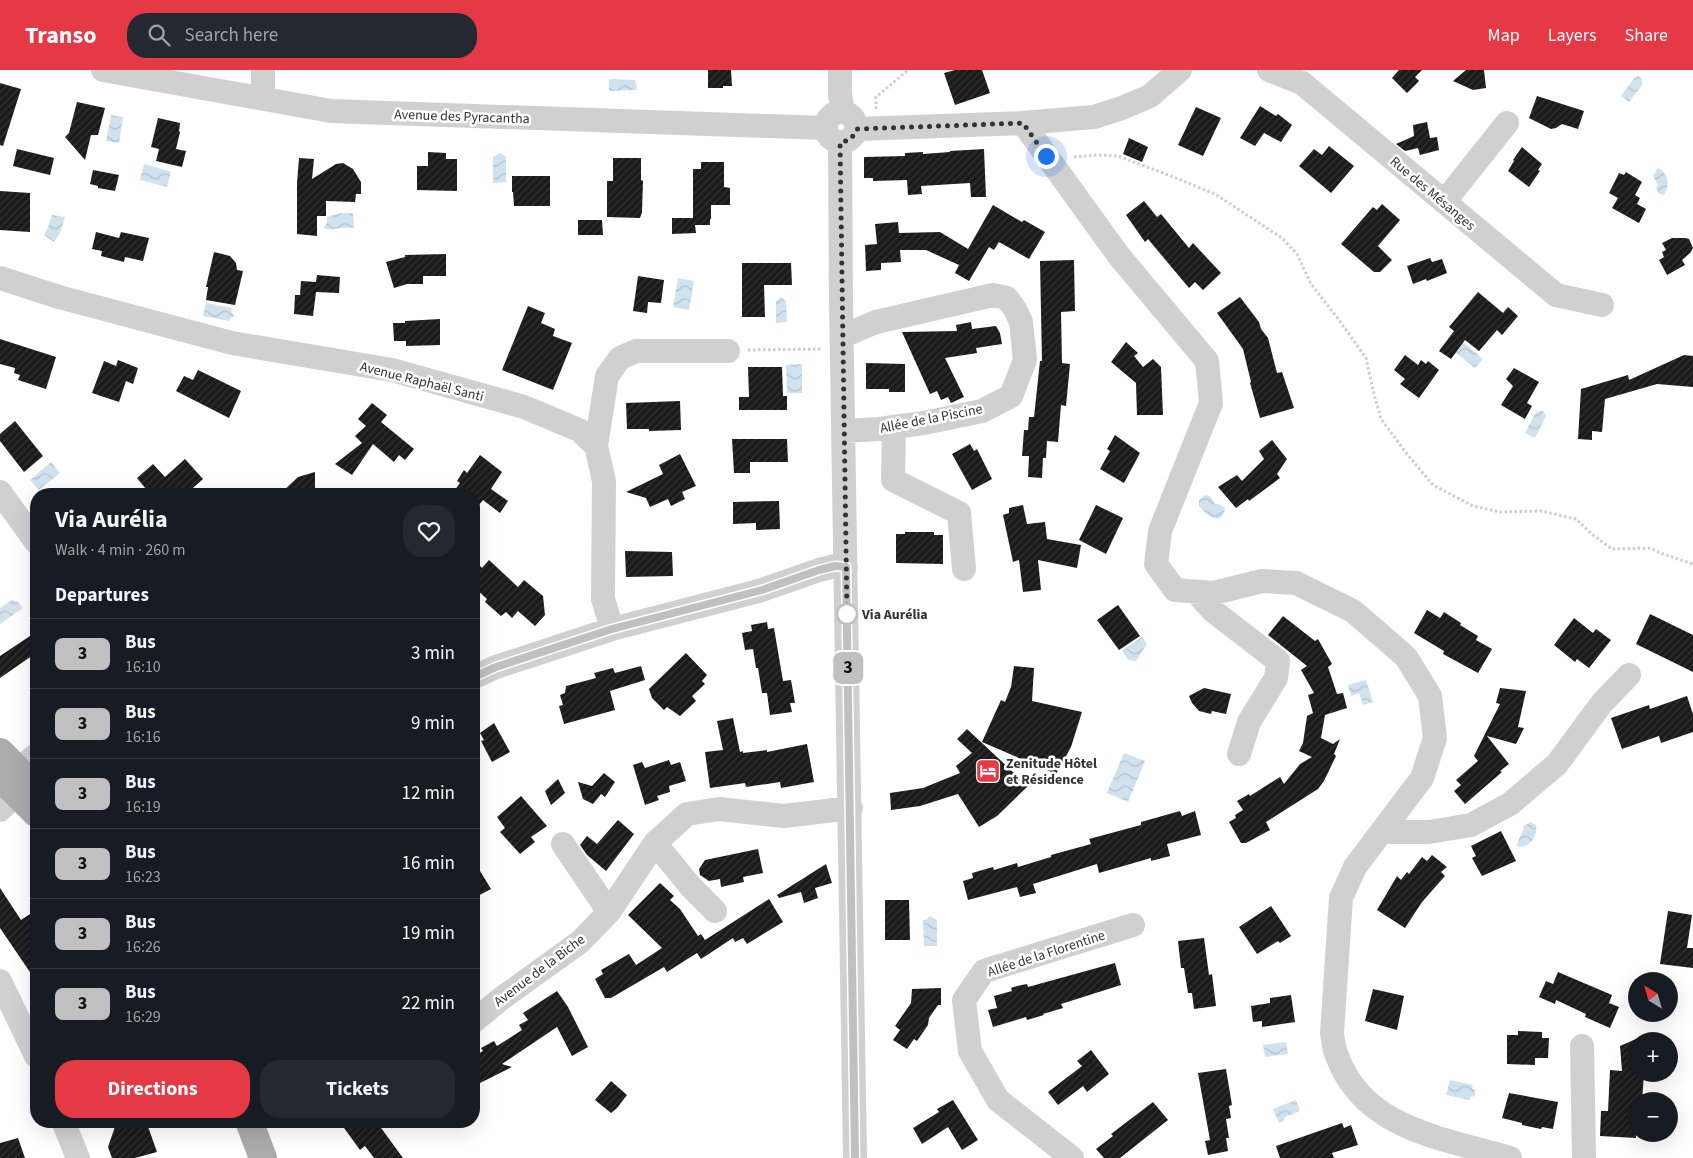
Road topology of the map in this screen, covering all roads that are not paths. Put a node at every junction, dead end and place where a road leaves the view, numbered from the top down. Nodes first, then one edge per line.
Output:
1 (103, 70) edge
2 (263, 70) edge
3 (840, 70) edge
4 (1180, 70) edge
5 (1269, 70) edge
6 (263, 98) junction
7 (1023, 123) junction
8 (1507, 123) dead end
9 (841, 128) junction
10 (1444, 202) junction
11 (0, 278) edge
12 (1602, 305) dead end
13 (843, 336) junction
14 (728, 351) road end
15 (894, 427) junction
16 (844, 431) junction
17 (596, 446) junction
18 (0, 492) edge
19 (30, 534) edge
20 (846, 567) junction
21 (964, 569) dead end
22 (1196, 592) junction
23 (612, 629) junction
24 (480, 674) edge
25 (1629, 675) dead end
26 (1239, 754) dead end
27 (851, 808) junction
28 (1383, 832) junction
29 (655, 843) junction
30 (563, 844) dead end
31 (715, 911) dead end
32 (609, 912) junction
33 (1133, 925) dead end
34 (0, 981) edge
35 (480, 1016) edge
36 (30, 1044) edge
37 (1582, 1046) dead end
38 (66, 1128) edge
39 (252, 1128) edge
40 (78, 1158) edge
41 (263, 1158) edge
42 (855, 1158) edge
43 (1072, 1158) edge
44 (1510, 1158) edge
45 (1584, 1158) edge

1 - 6 street, Avenue des Pyracantha
2 - 6 street
3 - 9 street
4 - 7 street, Avenue des Pyracantha
5 - 10 street, Rue des Mésanges
6 - 9 street, Avenue des Pyracantha
7 - 9 street, Avenue des Pyracantha
7 - 22 street
8 - 10 street
9 - 13 street
10 - 12 street, Rue des Mésanges
11 - 17 street, Avenue Raphaël Santi
13 - 15 street, Allée de la Piscine
13 - 16 street
14 - 17 street
15 - 16 street, Allée de la Piscine
15 - 21 street
16 - 20 street
17 - 23 street
18 - 19 street
20 - 23 street
20 - 27 street
22 - 26 street
22 - 28 street
23 - 24 street
25 - 28 street
27 - 29 street, Avenue de la Biche
27 - 42 street
28 - 44 street
29 - 31 street
29 - 32 street, Avenue de la Biche
30 - 32 street
32 - 35 street, Avenue de la Biche
33 - 43 street, Allée de la Florentine
34 - 36 street
37 - 45 street
38 - 40 street
39 - 41 main road

